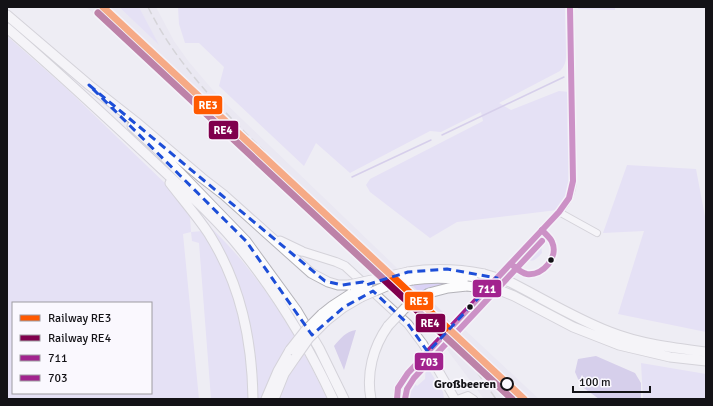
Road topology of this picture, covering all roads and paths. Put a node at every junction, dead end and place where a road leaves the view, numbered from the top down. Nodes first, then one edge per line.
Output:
1 (570, 7) edge
2 (7, 15) edge
3 (7, 28) edge
4 (89, 85) junction
5 (147, 156) junction
6 (559, 212) junction
7 (596, 233) dead end
8 (270, 236) junction
9 (301, 251) joint
10 (410, 276) junction
11 (470, 283) junction
12 (355, 291) junction
13 (706, 352) edge
14 (292, 354) junction
15 (706, 361) edge
16 (253, 399) edge
17 (266, 399) edge
18 (274, 399) edge
19 (333, 399) edge
20 (344, 399) edge
21 (371, 399) edge
22 (397, 399) edge
23 (456, 399) edge
24 (474, 399) edge

1 - 6 street
2 - 4 highway
3 - 5 highway
4 - 8 highway
4 - 20 highway
5 - 16 highway
5 - 19 highway
6 - 7 street
6 - 22 street
8 - 9 highway
8 - 12 highway
9 - 23 main road, bridge
10 - 11 highway
10 - 12 highway, bridge
10 - 12 highway, bridge
10 - 13 highway, bridge
11 - 15 highway, bridge
11 - 21 highway, bridge
12 - 14 highway, bridge
14 - 17 highway
14 - 18 highway
23 - 24 street

